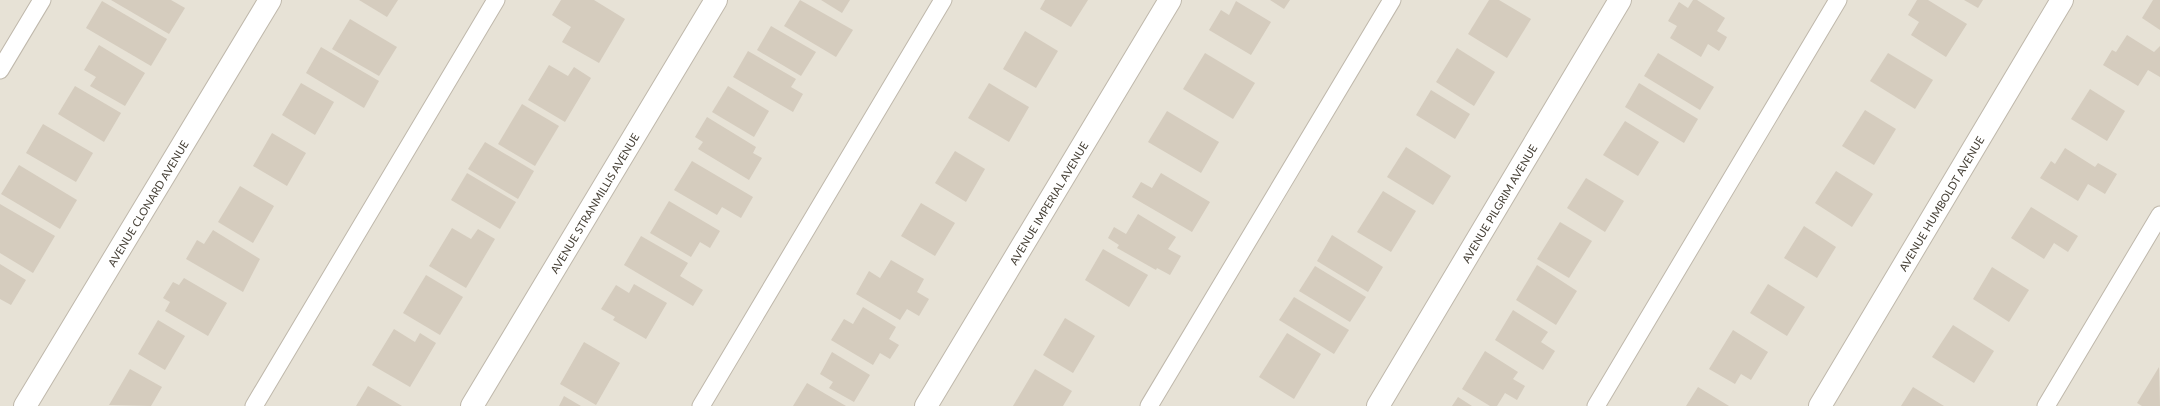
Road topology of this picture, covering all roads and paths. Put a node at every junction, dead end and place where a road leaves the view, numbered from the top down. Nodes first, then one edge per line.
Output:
1 (42, 0) edge
2 (270, 0) edge
3 (496, 0) edge
4 (716, 0) edge
5 (943, 0) edge
6 (1170, 0) edge
7 (1392, 0) edge
8 (1620, 0) edge
9 (1838, 0) edge
10 (2062, 0) edge
11 (0, 70) edge
12 (2160, 215) edge
13 (25, 406) edge
14 (254, 406) edge
15 (472, 406) edge
16 (700, 406) edge
17 (926, 406) edge
18 (1149, 406) edge
19 (1378, 406) edge
20 (1596, 406) edge
21 (1820, 406) edge
22 (2046, 406) edge

1 - 11 lane
2 - 13 street, AVENUE CLONARD AVENUE
3 - 14 lane
4 - 15 street, AVENUE STRANMILLIS AVENUE
5 - 16 lane
6 - 17 street, AVENUE IMPERIAL AVENUE
7 - 18 lane
8 - 19 street, AVENUE PILGRIM AVENUE
9 - 20 lane
10 - 21 street, AVENUE HUMBOLDT AVENUE
12 - 22 lane

